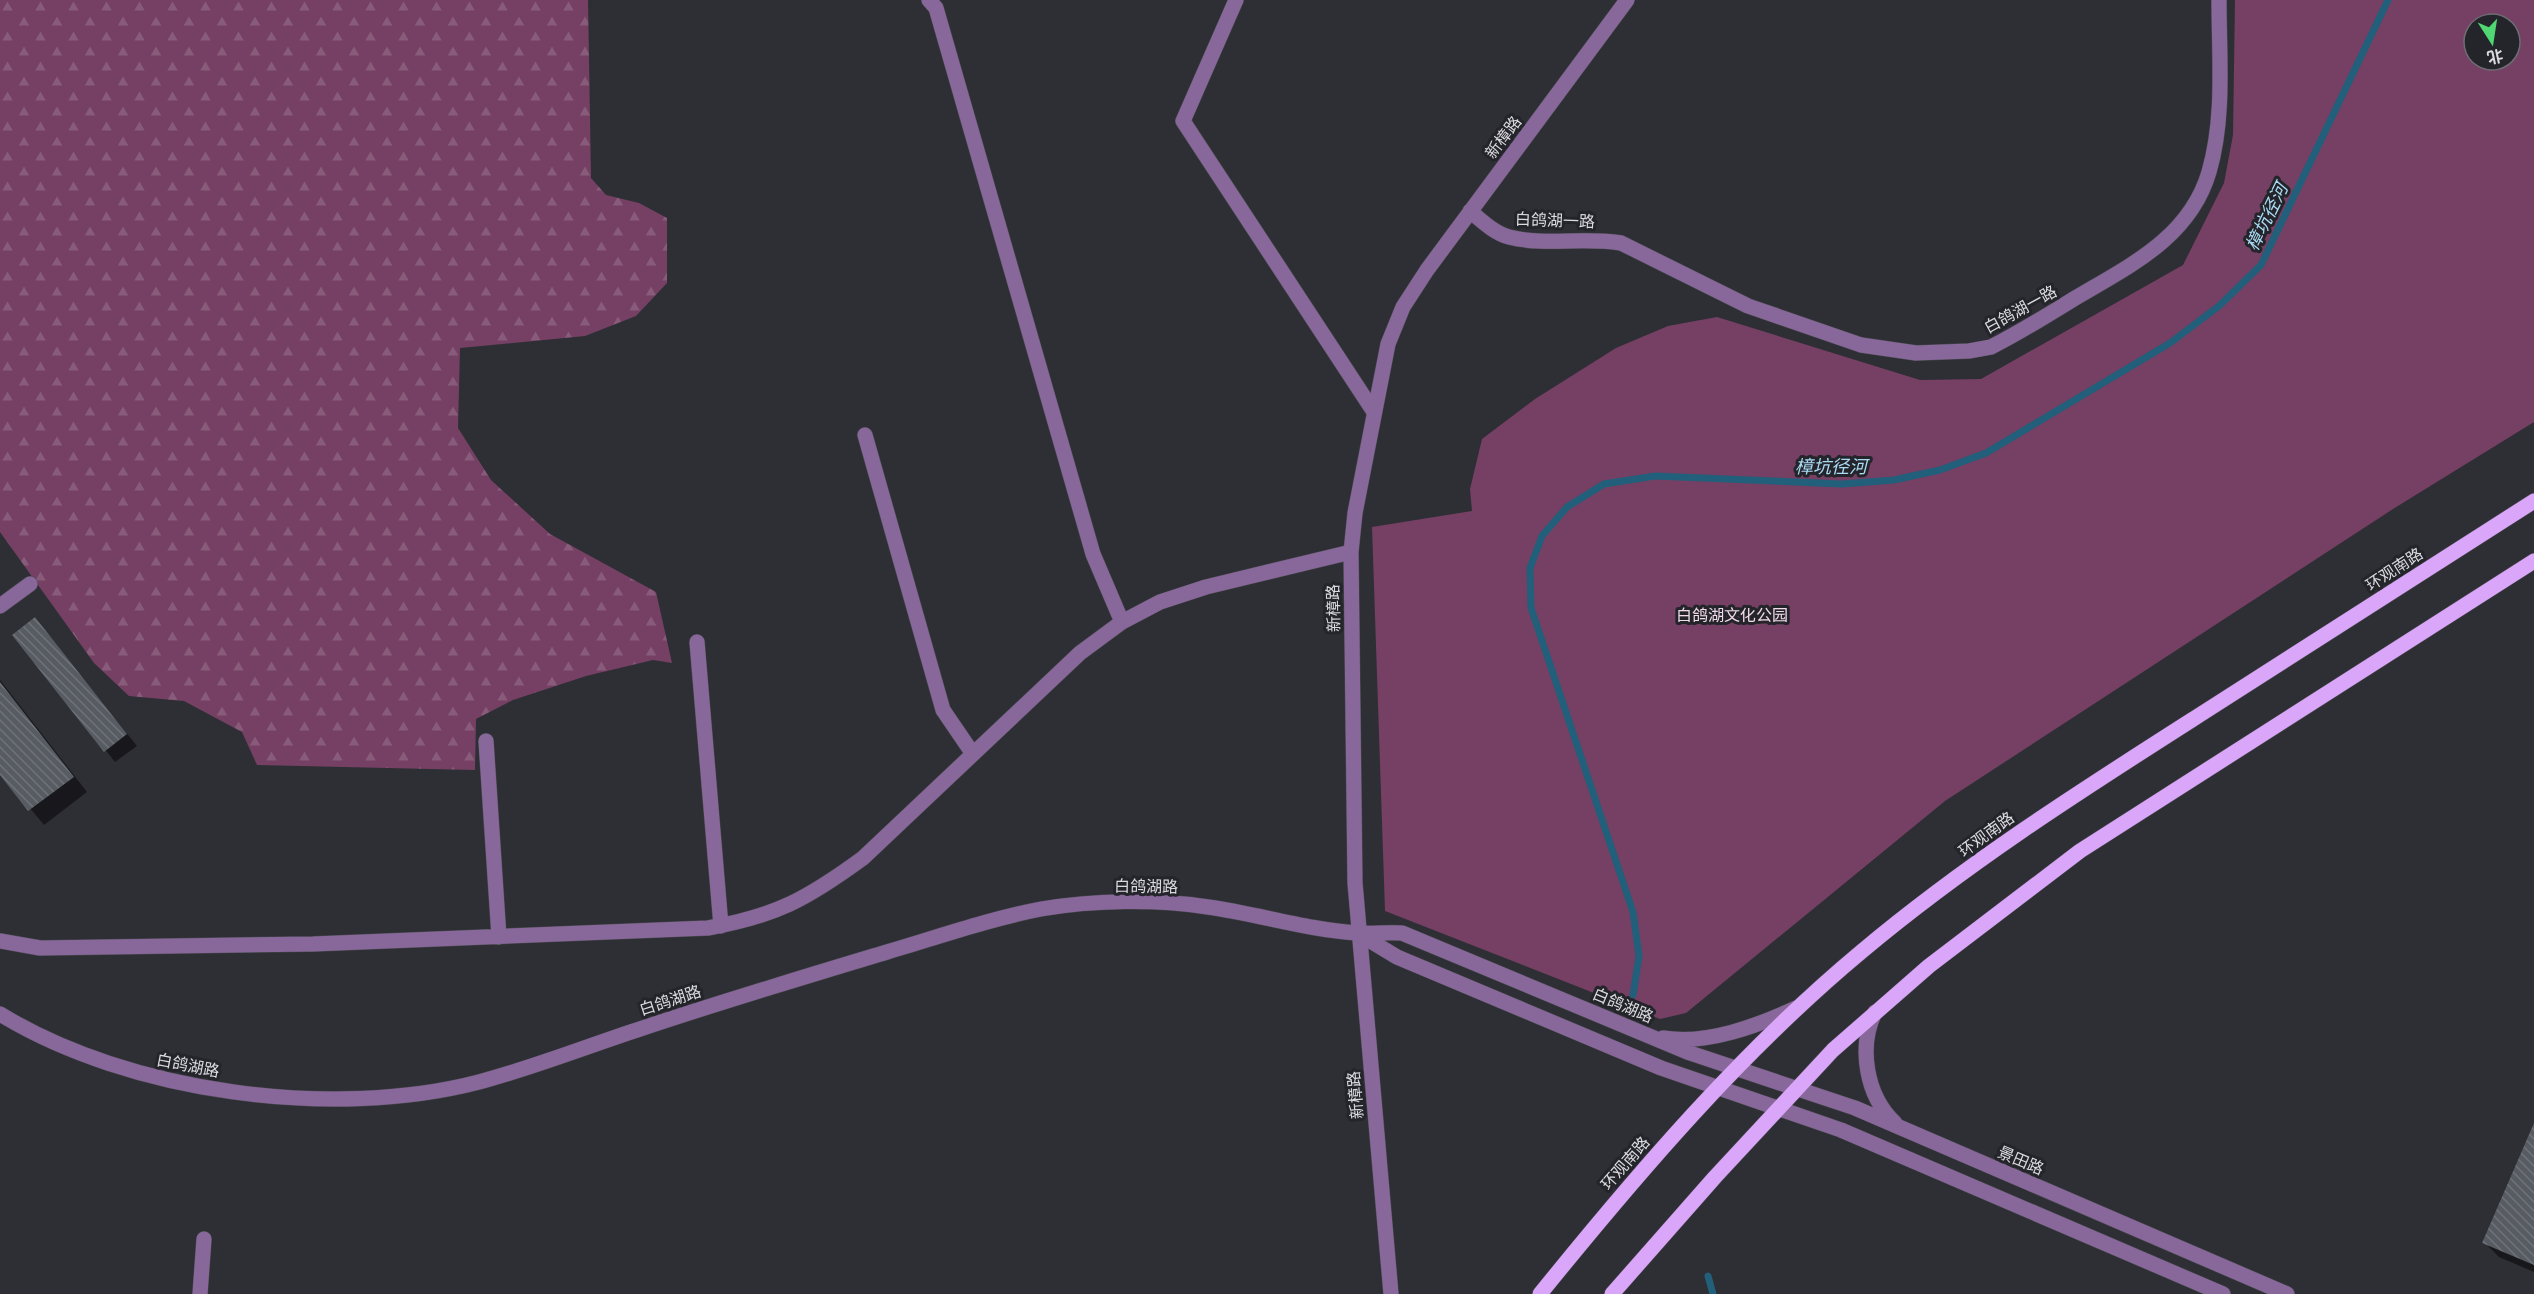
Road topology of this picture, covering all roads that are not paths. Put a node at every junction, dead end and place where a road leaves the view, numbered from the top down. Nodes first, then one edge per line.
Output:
1 (929, 0) edge
2 (1236, 0) edge
3 (1627, 0) edge
4 (2219, 0) edge
5 (1470, 212) junction
6 (1374, 412) junction
7 (865, 435) dead end
8 (2534, 501) edge
9 (1351, 552) junction
10 (2534, 561) edge
11 (30, 584) dead end
12 (0, 606) edge
13 (1122, 622) junction
14 (697, 642) dead end
15 (486, 741) dead end
16 (973, 754) junction
17 (721, 926) junction
18 (1359, 934) junction
19 (500, 937) junction
20 (0, 941) edge
21 (1799, 1007) junction
22 (1875, 1011) junction
23 (0, 1014) edge
24 (1648, 1036) junction
25 (1737, 1069) junction
26 (1718, 1088) junction
27 (1797, 1089) junction
28 (1778, 1109) junction
29 (1899, 1127) junction
30 (204, 1239) dead end
31 (200, 1294) edge
32 (1391, 1294) edge
33 (1540, 1294) edge
34 (1612, 1294) edge
35 (2223, 1294) edge
36 (2287, 1294) edge

1 - 13 street
2 - 6 street
3 - 5 street, 新樟路
4 - 5 street, 白鸽湖一路
5 - 6 street, 新樟路
6 - 9 street, 新樟路
7 - 16 street
8 - 21 main road, 环观南路
9 - 13 street
9 - 18 street, 新樟路
10 - 22 main road
11 - 12 street
13 - 16 street
14 - 17 street
15 - 19 street
16 - 17 street
17 - 19 street
18 - 23 street, 白鸽湖路
18 - 24 street, 白鸽湖路
18 - 26 street, 白鸽湖路
18 - 32 street, 新樟路
19 - 20 street
21 - 24 street
21 - 25 main road, 环观南路
22 - 27 main road
22 - 29 street
24 - 25 street, 白鸽湖路
25 - 26 main road, 环观南路
25 - 27 street, 景田路
26 - 28 street
26 - 33 main road, 环观南路
27 - 28 main road
27 - 29 street, 景田路
28 - 34 main road
28 - 35 street
29 - 36 street, 景田路
30 - 31 street

